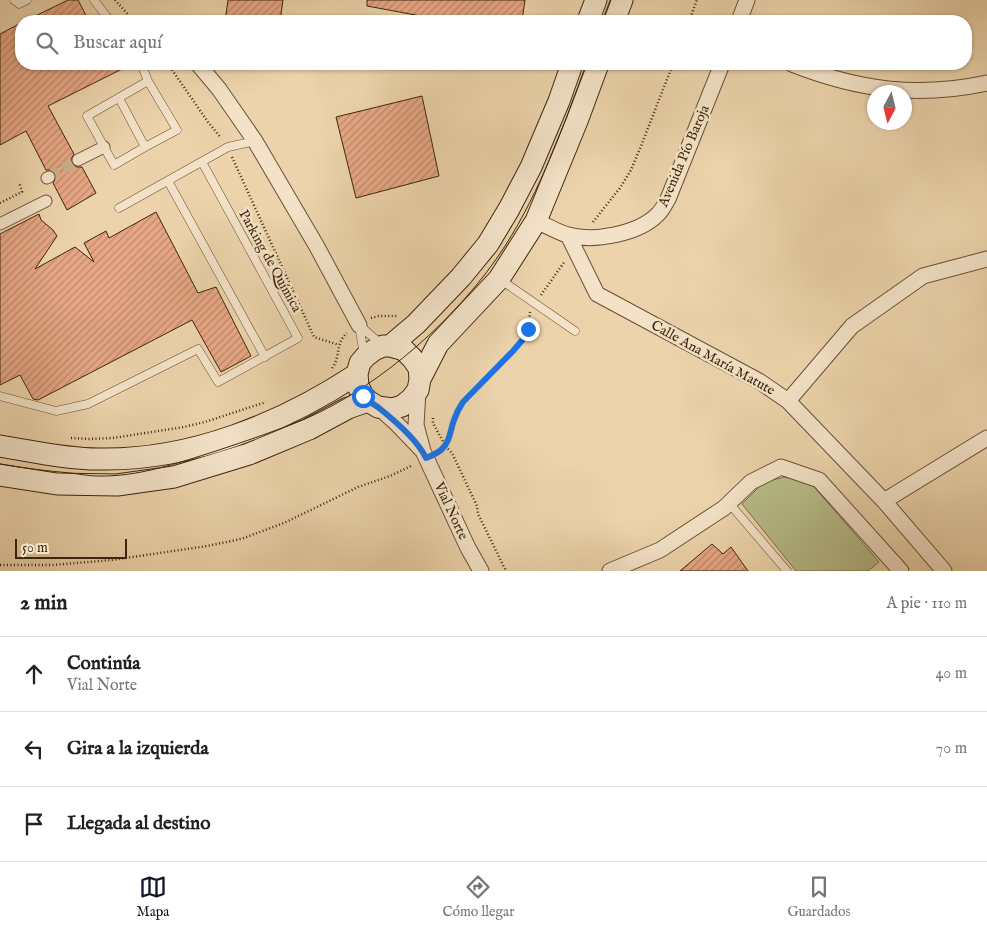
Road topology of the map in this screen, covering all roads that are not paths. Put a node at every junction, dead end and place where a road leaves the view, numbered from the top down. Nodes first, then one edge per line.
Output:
1 (14, 0) edge
2 (27, 0) edge
3 (94, 0) edge
4 (596, 0) edge
5 (622, 0) edge
6 (747, 0) edge
7 (105, 15) edge
8 (590, 15) edge
9 (616, 15) edge
10 (741, 15) edge
11 (144, 70) edge
12 (203, 70) edge
13 (570, 70) edge
14 (596, 70) edge
15 (720, 70) edge
16 (808, 70) edge
17 (148, 82) junction
18 (987, 83) edge
19 (120, 98) junction
20 (255, 141) junction
21 (104, 147) junction
22 (145, 147) junction
23 (78, 160) tunnel mouth
24 (202, 162) junction
25 (168, 181) junction
26 (46, 201) dead end
27 (119, 208) dead end
28 (536, 221) junction
29 (0, 224) edge
30 (574, 240) junction
31 (987, 259) edge
32 (500, 279) junction
33 (359, 324) junction
34 (575, 331) dead end
35 (386, 346) junction
36 (265, 357) junction
37 (361, 365) junction
38 (419, 385) junction
39 (0, 396) edge
40 (788, 401) junction
41 (373, 404) junction
42 (987, 438) edge
43 (0, 446) edge
44 (424, 454) junction
45 (0, 475) edge
46 (884, 501) junction
47 (729, 504) junction
48 (481, 571) edge
49 (610, 571) edge
50 (787, 571) edge
51 (900, 571) edge
52 (944, 571) edge

1 - 2 lane
3 - 7 lane
4 - 8 main road
5 - 9 main road
6 - 10 street
11 - 17 lane
12 - 20 street
13 - 35 main road
14 - 28 main road
15 - 30 street, Avenida Pío Baroja
16 - 18 street
17 - 19 lane
17 - 22 lane
19 - 21 lane
19 - 22 lane
20 - 24 lane
20 - 33 street
21 - 22 lane
21 - 23 street
24 - 25 lane
24 - 36 lane, Parking de Química
25 - 27 lane
25 - 36 lane
26 - 29 street
28 - 30 street
28 - 32 main road
30 - 40 street, Calle Ana María Matute
31 - 40 street
32 - 34 lane
32 - 38 main road
33 - 35 lane
33 - 37 lane
35 - 37 main road
35 - 38 main road
36 - 39 lane, Parking de Química
37 - 41 main road
37 - 43 main road
38 - 41 main road
38 - 44 street, Vial Norte
40 - 46 street, Calle Ana María Matute
41 - 44 street, Vial Norte
41 - 45 main road
42 - 46 street
44 - 48 street, Vial Norte
46 - 52 street, Calle Ana María Matute
47 - 49 street
47 - 50 lane
47 - 51 street

